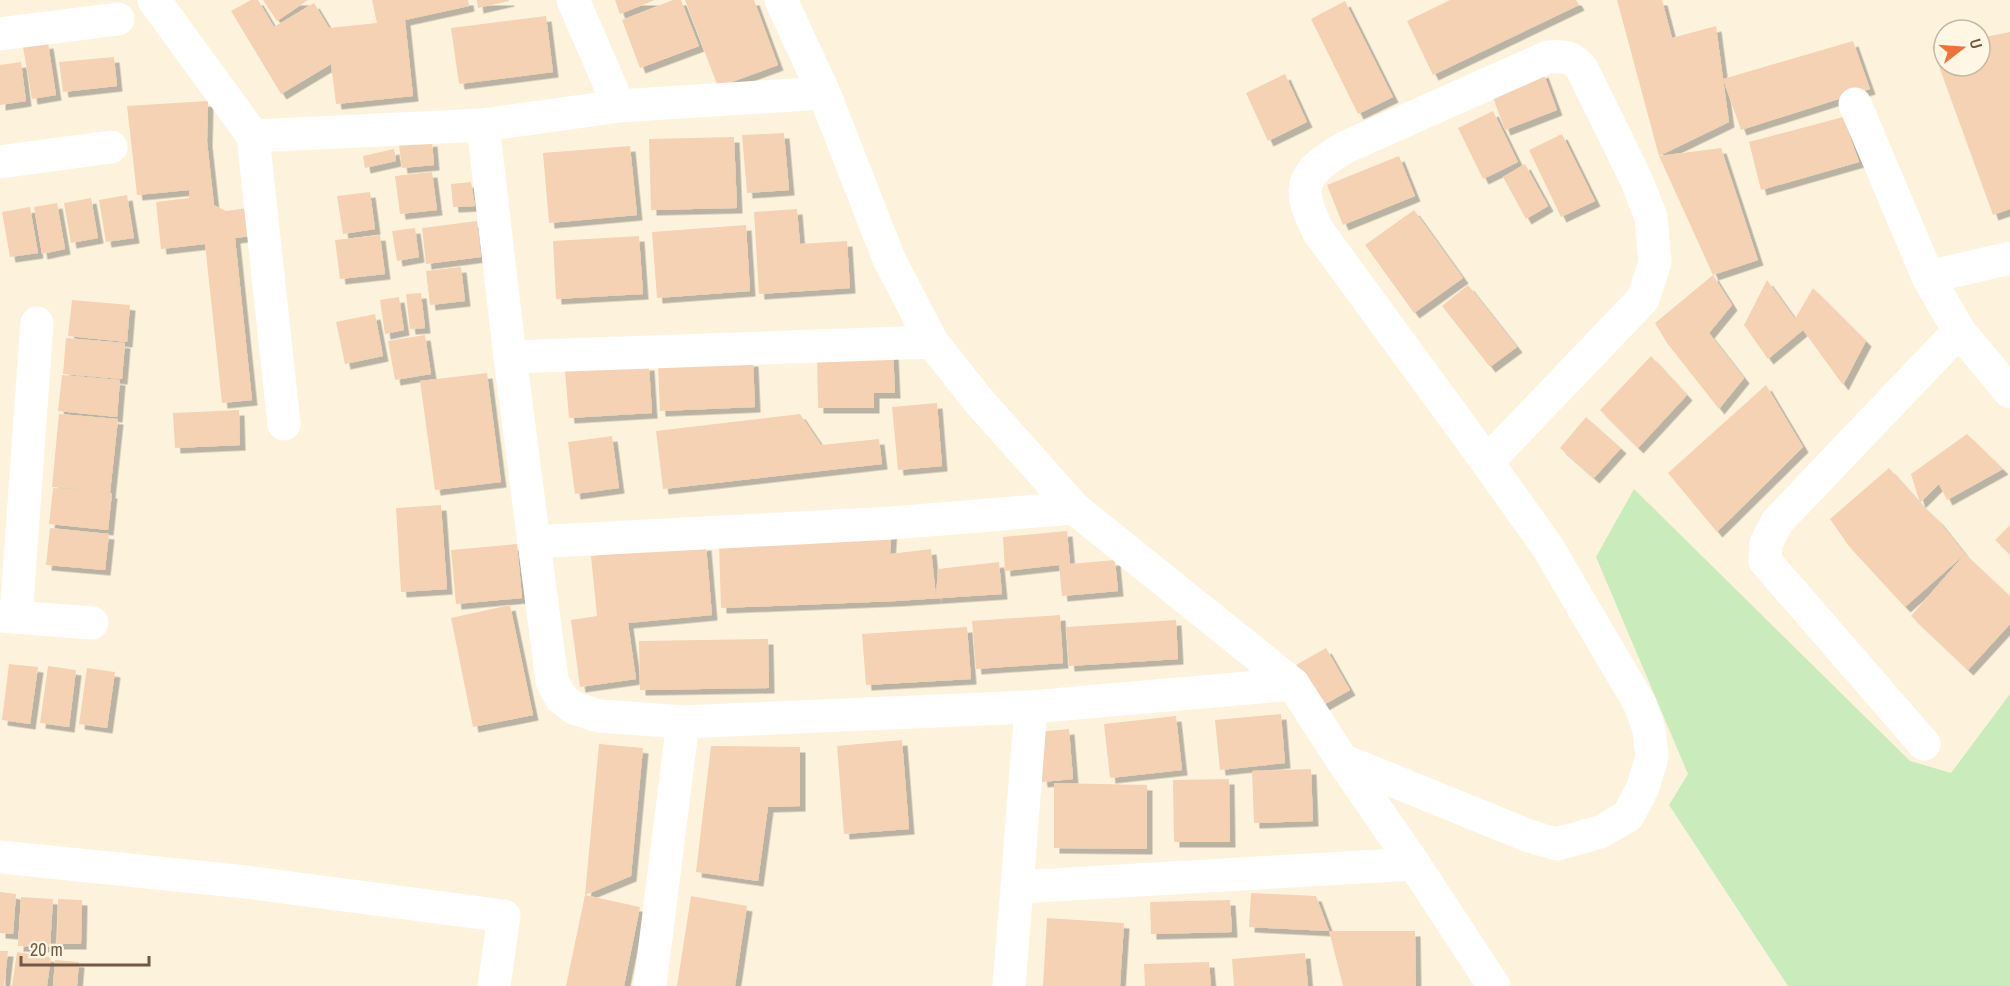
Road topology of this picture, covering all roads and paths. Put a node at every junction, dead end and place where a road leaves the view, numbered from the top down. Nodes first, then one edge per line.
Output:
1 (154, 0) edge
2 (573, 0) edge
3 (781, 0) edge
4 (118, 19) dead end
5 (0, 34) edge
6 (824, 93) junction
7 (1855, 104) dead end
8 (619, 106) junction
9 (483, 126) junction
10 (253, 136) junction
11 (111, 147) dead end
12 (0, 162) edge
13 (2010, 258) edge
14 (1928, 277) junction
15 (37, 323) dead end
16 (1959, 331) junction
17 (932, 342) junction
18 (510, 357) junction
19 (2010, 392) edge
20 (284, 424) dead end
21 (1487, 462) junction
22 (1074, 508) junction
23 (534, 542) junction
24 (8, 617) edge
25 (92, 623) dead end
26 (1293, 684) junction
27 (1031, 707) junction
28 (683, 722) junction
29 (1924, 744) dead end
30 (1342, 760) junction
31 (0, 857) edge
32 (1414, 864) junction
33 (1017, 887) junction
34 (494, 986) edge
35 (650, 986) edge
36 (1009, 986) edge
37 (1494, 986) edge

1 - 10 street
2 - 8 street
3 - 6 street
4 - 5 street
6 - 8 street
6 - 17 street
7 - 14 street
8 - 9 street
9 - 10 street
9 - 18 street
10 - 20 street
11 - 12 street
13 - 14 street
14 - 16 street
15 - 24 street
16 - 19 street
16 - 29 street
17 - 18 street
17 - 22 street
18 - 23 street
21 - 21 street
21 - 30 street
22 - 23 street
22 - 26 street
23 - 28 street
24 - 25 street
26 - 27 street
26 - 30 street
27 - 28 street
27 - 33 street
28 - 35 street
30 - 32 street
31 - 34 street
32 - 33 street
32 - 37 street
33 - 36 street

